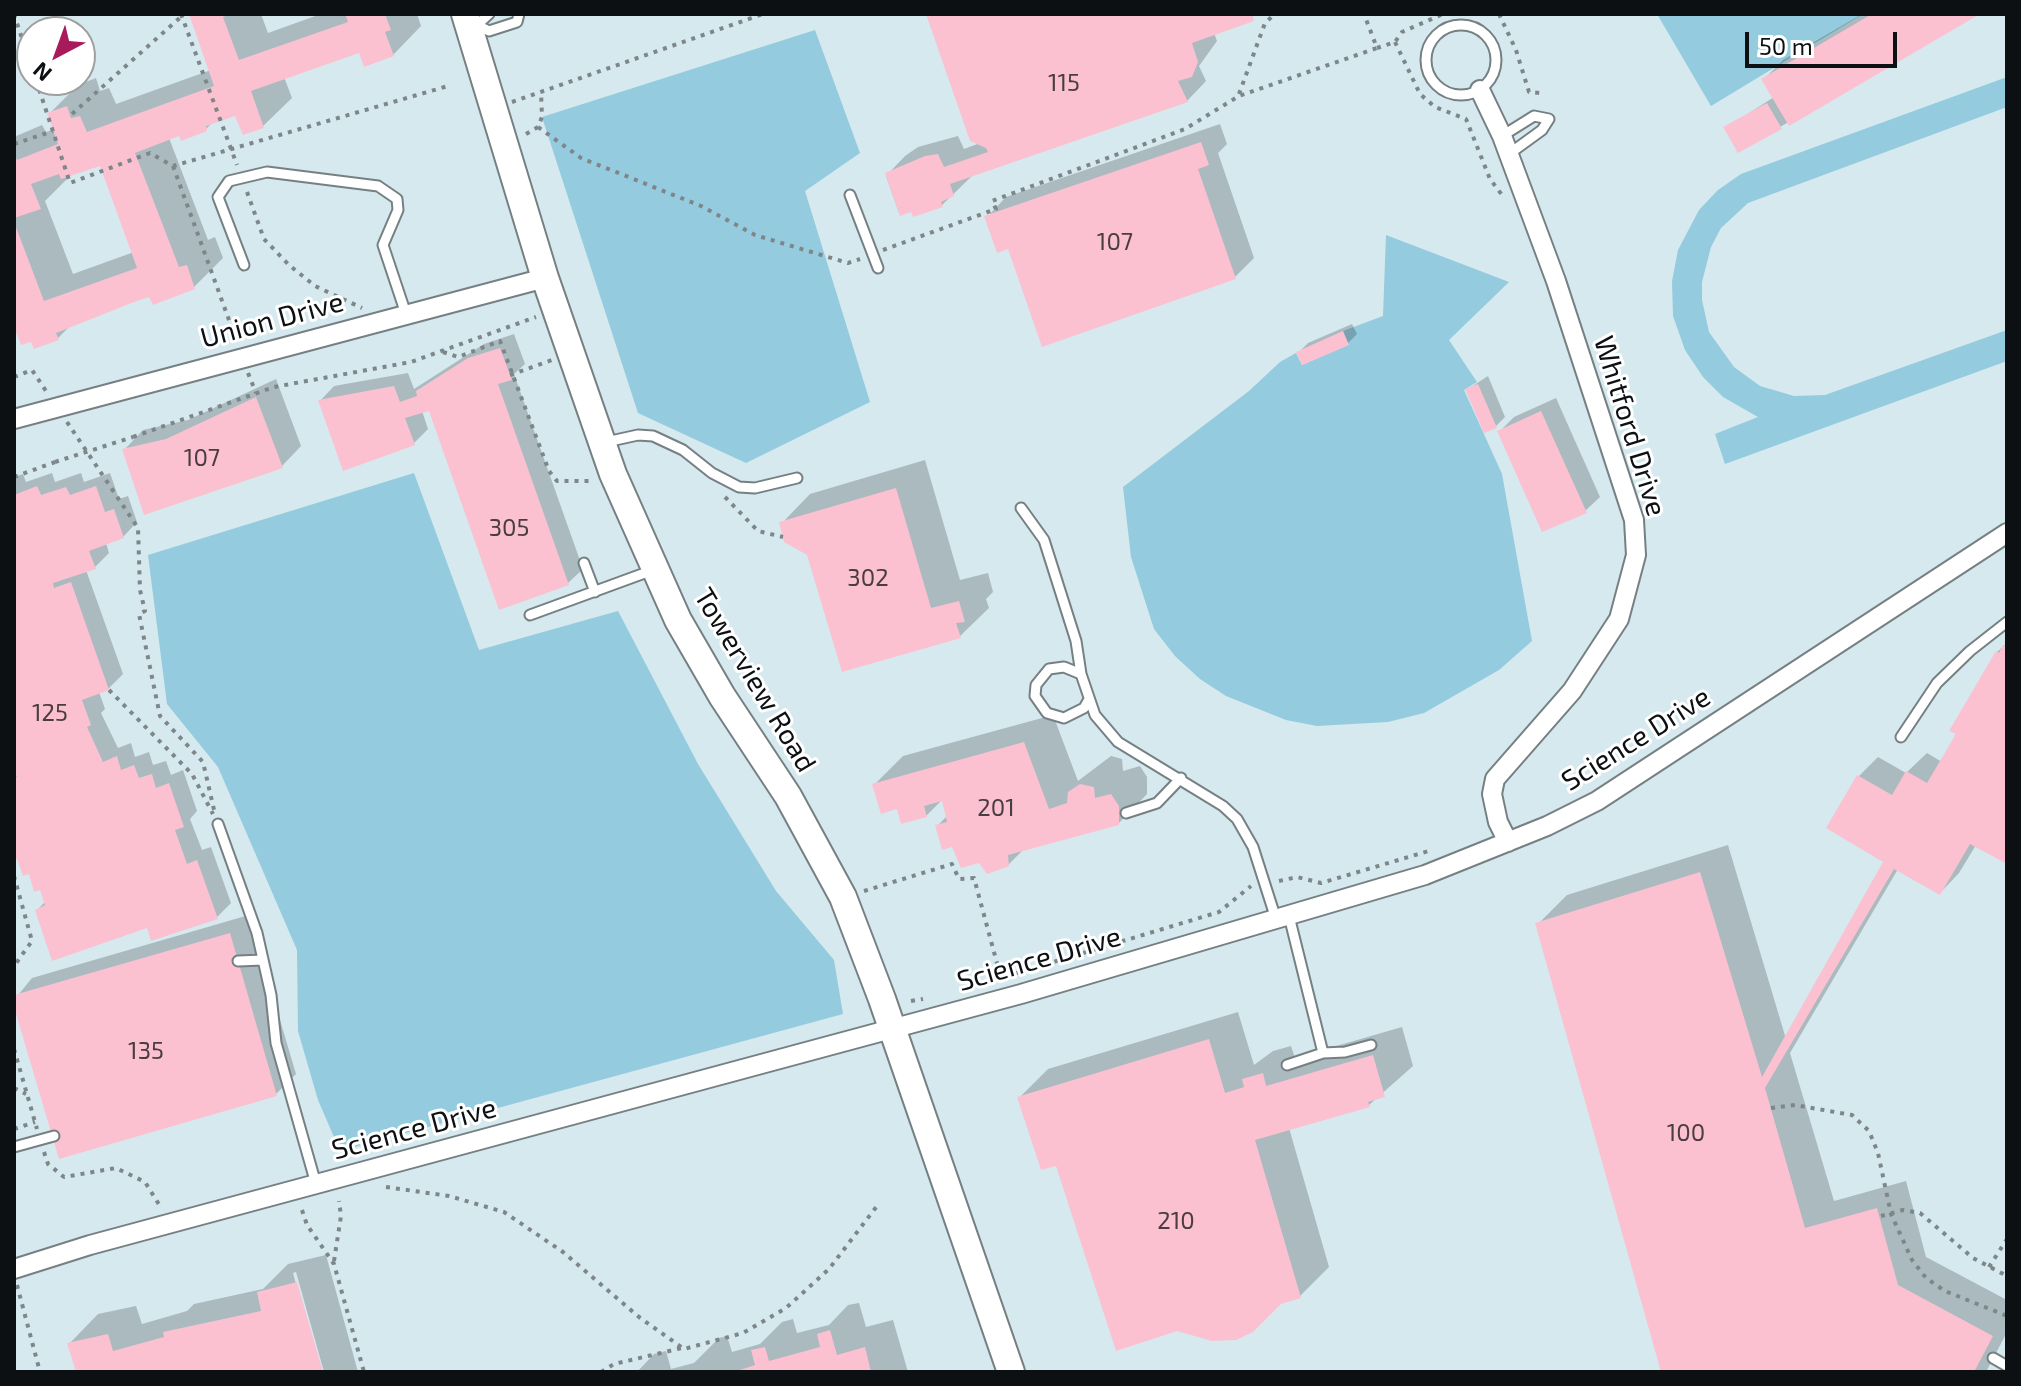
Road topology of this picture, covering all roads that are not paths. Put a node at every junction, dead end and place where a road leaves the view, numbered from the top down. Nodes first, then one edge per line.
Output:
1 (519, 14) edge
2 (476, 21) edge
3 (1480, 90) junction
4 (1502, 136) junction
5 (1509, 154) junction
6 (850, 195) dead end
7 (244, 265) dead end
8 (878, 268) dead end
9 (545, 278) junction
10 (406, 314) junction
11 (14, 419) edge
12 (602, 443) junction
13 (797, 478) dead end
14 (1021, 508) dead end
15 (2007, 533) edge
16 (584, 563) dead end
17 (653, 570) junction
18 (595, 592) junction
19 (530, 615) dead end
20 (2007, 622) edge
21 (1081, 674) junction
22 (1088, 701) junction
23 (1901, 737) dead end
24 (1181, 778) junction
25 (1126, 813) dead end
26 (218, 824) road end
27 (1508, 842) junction
28 (1282, 917) junction
29 (263, 960) junction
30 (238, 961) dead end
31 (893, 1029) junction
32 (1371, 1045) dead end
33 (1323, 1053) junction
34 (1287, 1065) dead end
35 (54, 1136) dead end
36 (14, 1147) edge
37 (316, 1184) junction
38 (15, 1274) edge
39 (1993, 1358) dead end
40 (2007, 1366) edge
41 (1011, 1372) edge

1 - 2 lane
2 - 9 street, Towerview Road
3 - 3 lane
3 - 4 street, Whitford Drive
4 - 5 street, Whitford Drive
4 - 5 lane
5 - 27 street, Whitford Drive
6 - 8 lane
7 - 10 lane
9 - 10 street, Union Drive
9 - 12 street, Towerview Road
10 - 11 street, Union Drive
12 - 13 lane
12 - 17 street, Towerview Road
14 - 21 lane
15 - 27 street, Science Drive
16 - 18 lane
17 - 18 lane
17 - 31 street, Towerview Road
18 - 19 lane
20 - 23 lane
21 - 22 lane
21 - 22 lane
22 - 24 lane
24 - 25 lane
24 - 28 lane
26 - 29 lane
27 - 28 street, Science Drive
28 - 31 street, Science Drive
28 - 33 lane
29 - 30 lane
29 - 37 lane
31 - 37 street, Science Drive
31 - 41 street, Towerview Road
32 - 33 lane
33 - 34 lane
35 - 36 lane
37 - 38 street, Science Drive
39 - 40 lane

